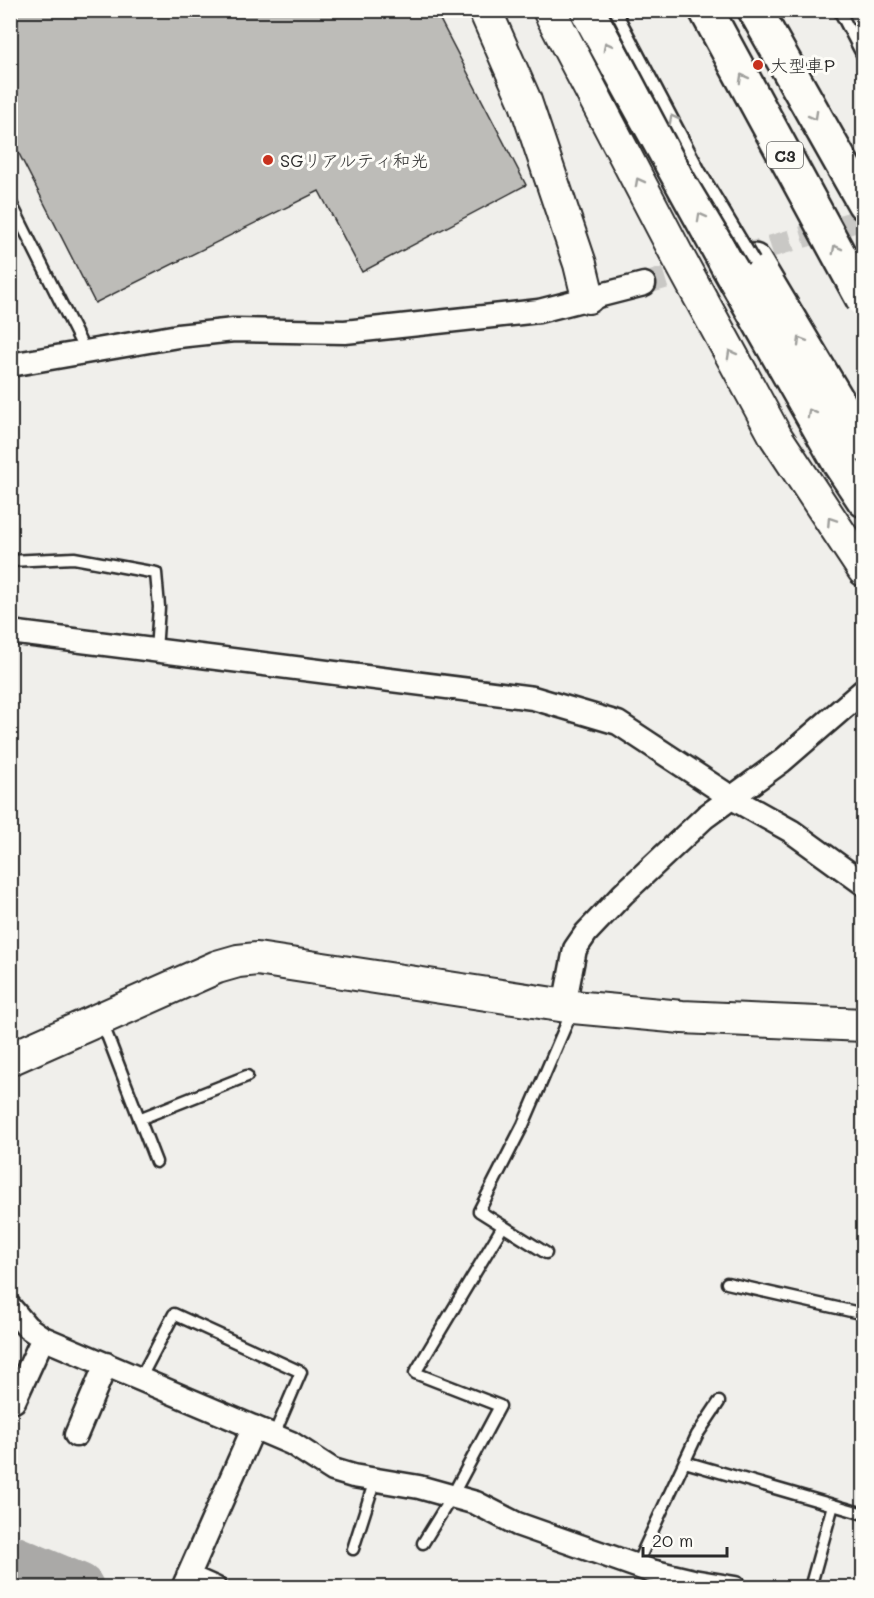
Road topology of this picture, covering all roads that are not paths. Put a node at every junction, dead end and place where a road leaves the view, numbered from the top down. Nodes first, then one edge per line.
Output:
1 (485, 10) edge
2 (549, 10) edge
3 (587, 10) edge
4 (615, 10) edge
5 (706, 10) edge
6 (755, 10) edge
7 (839, 10) edge
8 (864, 58) edge
9 (10, 201) edge
10 (864, 203) edge
11 (741, 265) junction
12 (644, 284) tunnel mouth
13 (588, 297) junction
14 (864, 300) edge
15 (85, 351) junction
16 (10, 365) edge
17 (852, 454) edge
18 (864, 500) edge
19 (10, 561) edge
20 (864, 570) edge
21 (10, 632) edge
22 (156, 651) junction
23 (864, 690) edge
24 (732, 798) junction
25 (864, 884) edge
26 (569, 1007) junction
27 (100, 1019) junction
28 (864, 1025) edge
29 (10, 1059) edge
30 (247, 1077) dead end
31 (139, 1119) junction
32 (156, 1162) dead end
33 (503, 1226) junction
34 (546, 1253) dead end
35 (727, 1283) dead end
36 (10, 1307) edge
37 (864, 1314) edge
38 (43, 1338) junction
39 (106, 1364) junction
40 (140, 1379) junction
41 (10, 1400) edge
42 (719, 1402) dead end
43 (264, 1431) junction
44 (76, 1436) dead end
45 (685, 1462) junction
46 (375, 1480) junction
47 (452, 1496) junction
48 (833, 1505) junction
49 (864, 1514) edge
50 (423, 1543) dead end
51 (353, 1549) dead end
52 (636, 1566) junction
53 (186, 1582) edge
54 (692, 1584) edge
55 (215, 1587) edge
56 (735, 1587) edge
57 (810, 1587) edge

1 - 13 street
20 -> 2 street
11 -> 3 highway
11 -> 4 lane, bridge
14 -> 5 highway, C3, bridge
6 -> 10 highway, C3
7 - 8 lane
9 - 15 lane
17 -> 11 highway
12 - 13 street
13 - 15 street
15 - 16 street
17 - 18 highway
19 - 22 lane
21 - 22 street
22 - 24 street
23 - 24 street
24 - 25 street
24 - 26 street
26 - 27 street
26 - 28 street
26 - 33 lane
27 - 29 street
27 - 31 lane
30 - 31 lane
31 - 32 lane
33 - 34 lane
33 - 47 lane
35 - 37 lane
36 - 38 street
38 - 39 street
38 - 41 street
39 - 40 street
39 - 44 street
40 - 43 street
40 - 43 lane
42 - 45 lane
43 - 46 street
43 - 53 street
45 - 48 lane
45 - 52 lane
46 - 47 street
46 - 51 lane
47 - 50 lane
47 - 52 street
48 - 49 lane
48 - 57 lane
52 - 54 street
53 - 55 street
54 - 56 street

